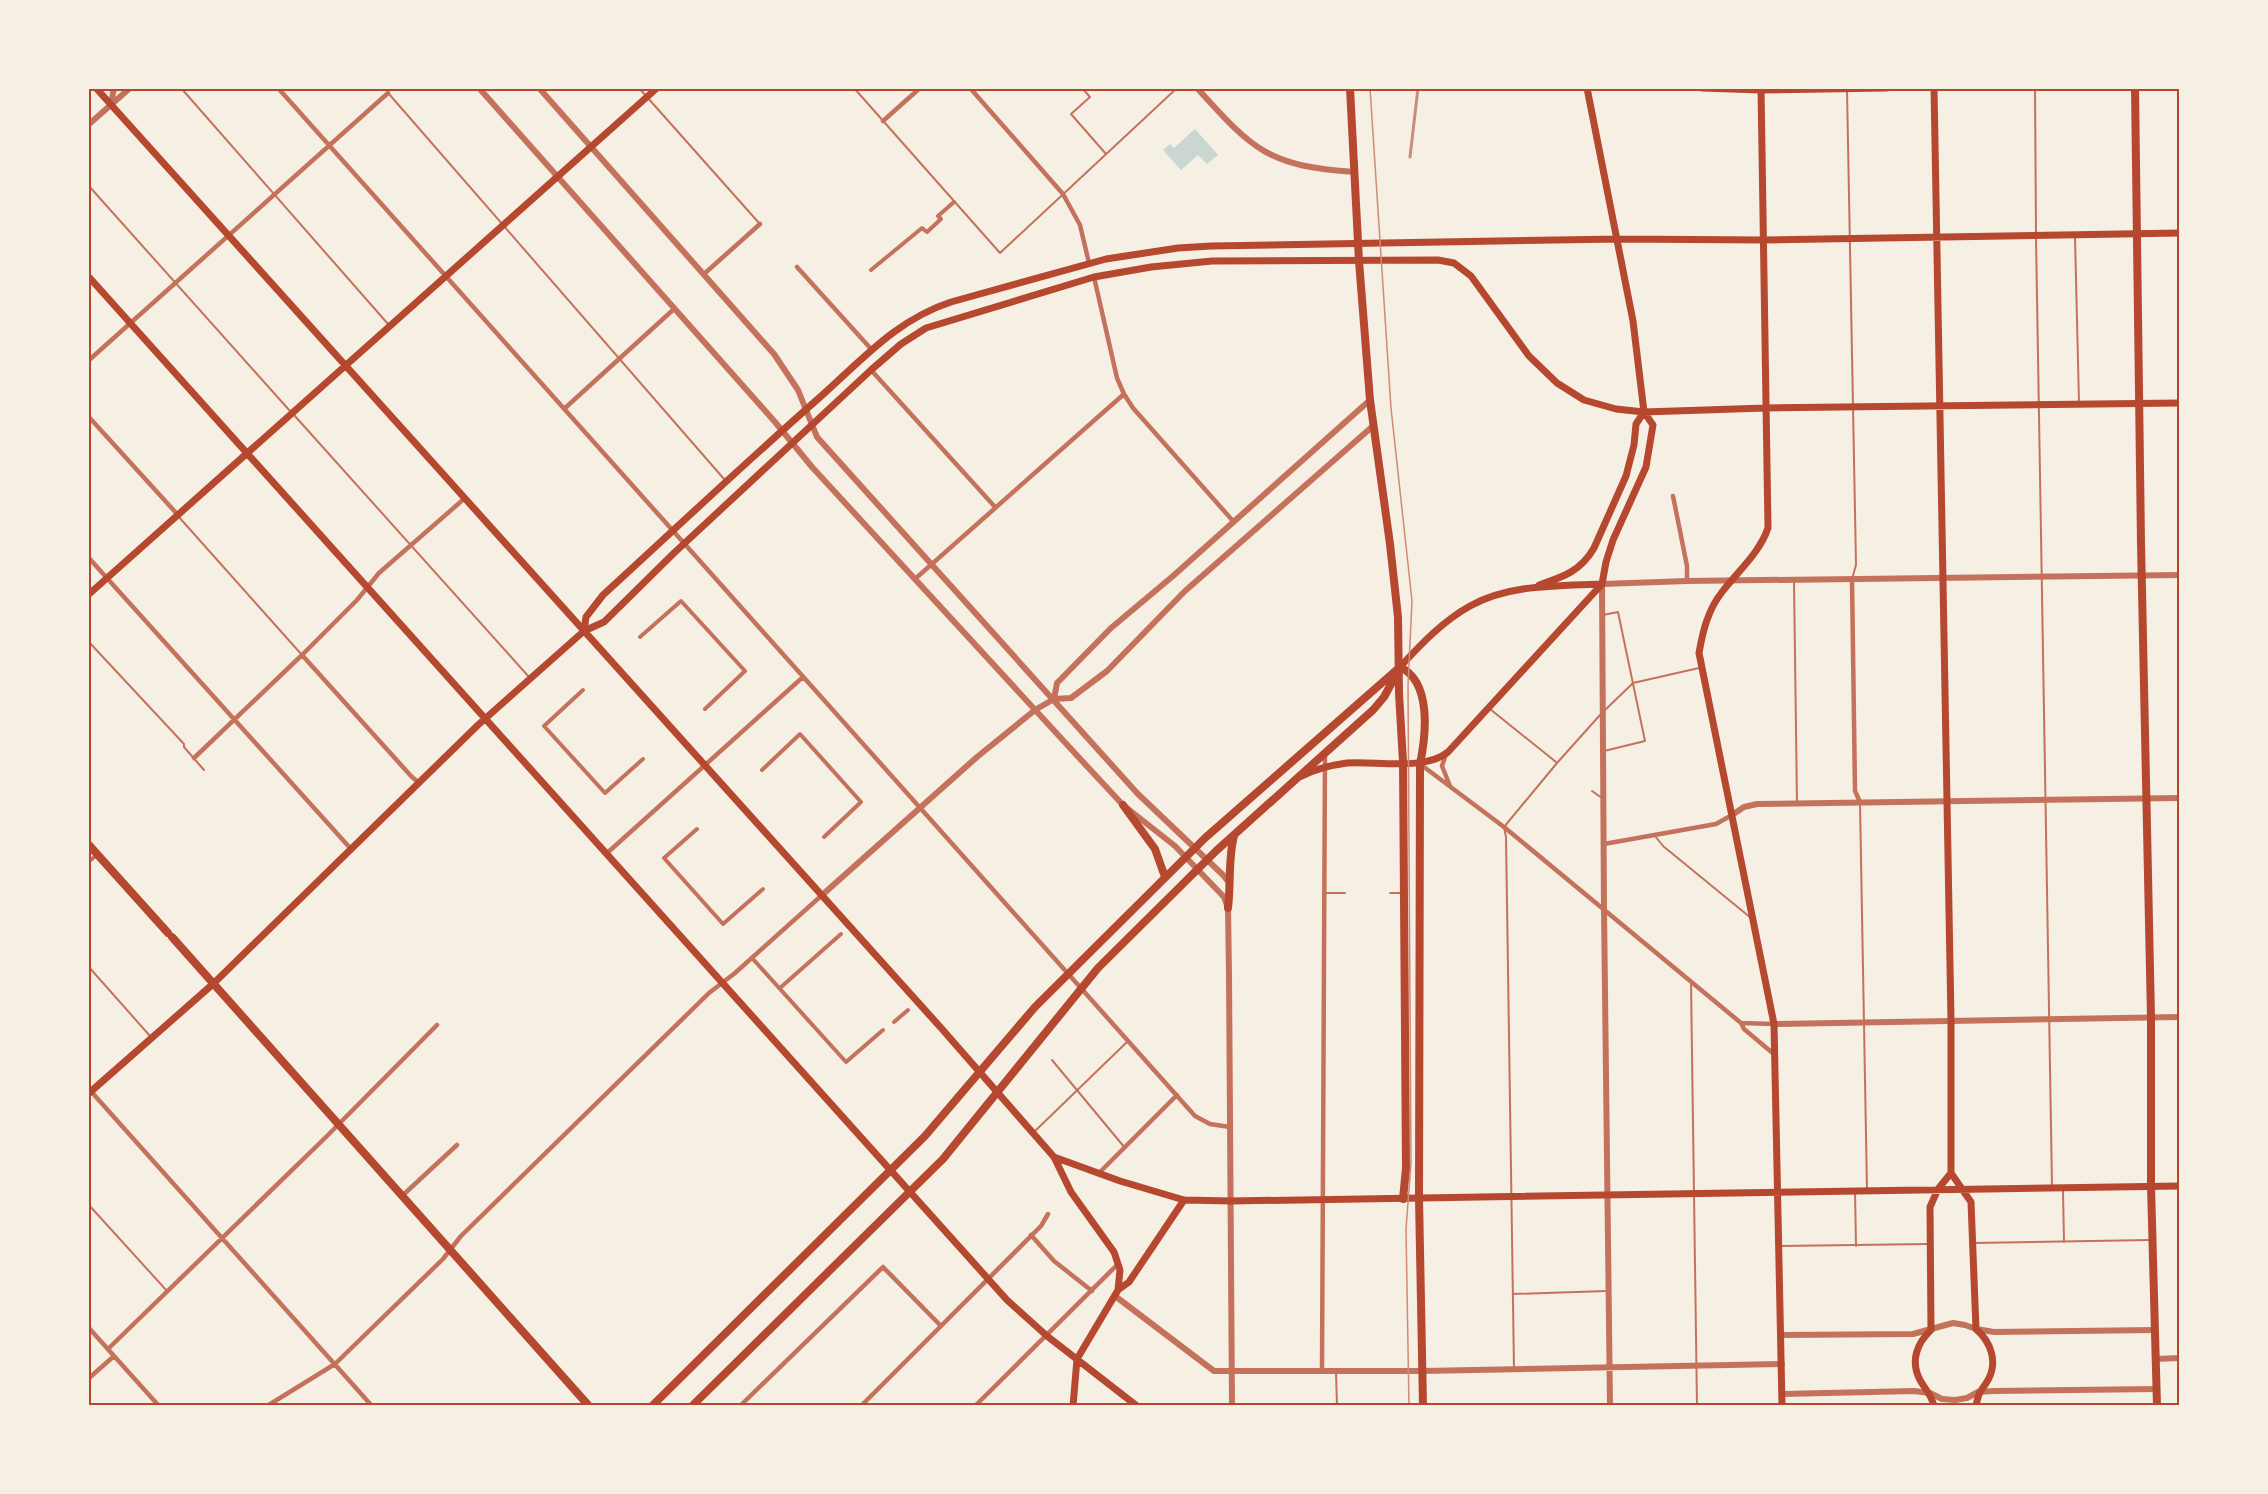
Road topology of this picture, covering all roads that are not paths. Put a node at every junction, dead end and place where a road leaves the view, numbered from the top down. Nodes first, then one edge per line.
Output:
1 (96, 88) edge
2 (114, 88) edge
3 (130, 88) edge
4 (181, 88) edge
5 (278, 88) edge
6 (479, 88) edge
7 (539, 88) edge
8 (639, 88) edge
9 (657, 88) edge
10 (854, 88) edge
11 (920, 88) edge
12 (970, 88) edge
13 (1082, 88) edge
14 (1177, 88) edge
15 (1197, 88) edge
16 (1350, 88) edge
17 (1587, 88) edge
18 (1702, 88) edge
19 (1887, 88) edge
20 (1934, 88) edge
21 (2035, 88) edge
22 (2135, 88) edge
23 (1761, 89) edge
24 (1847, 89) edge
25 (388, 93) joint
26 (647, 98) junction
27 (111, 105) junction
28 (884, 121) junction
29 (88, 125) edge
30 (329, 146) junction
31 (592, 147) junction
32 (1106, 154) junction
33 (1355, 172) junction
34 (558, 177) junction
35 (88, 185) edge
36 (1063, 194) junction
37 (274, 195) junction
38 (954, 202) junction
39 (760, 224) joint
40 (503, 226) junction
41 (2180, 233) edge
42 (2138, 234) junction
43 (2036, 235) junction
44 (2075, 235) junction
45 (228, 236) junction
46 (1935, 237) junction
47 (1618, 239) junction
48 (1850, 239) junction
49 (1764, 240) junction
50 (1358, 243) junction
51 (1359, 261) junction
52 (1089, 263) junction
53 (797, 267) dead end
54 (871, 270) dead end
55 (704, 274) junction
56 (88, 276) edge
57 (446, 277) junction
58 (1094, 277) junction
59 (176, 283) junction
60 (674, 309) junction
61 (131, 323) junction
62 (390, 326) junction
63 (872, 350) junction
64 (619, 359) junction
65 (88, 361) edge
66 (345, 366) junction
67 (871, 370) junction
68 (1124, 394) junction
69 (1370, 400) junction
70 (2180, 403) edge
71 (2140, 404) junction
72 (2039, 405) junction
73 (2079, 405) junction
74 (1939, 406) junction
75 (1852, 407) junction
76 (1765, 408) junction
77 (564, 409) junction
78 (806, 409) junction
79 (1644, 412) junction
80 (292, 413) junction
81 (88, 416) edge
82 (812, 425) junction
83 (1373, 426) junction
84 (782, 430) junction
85 (792, 442) junction
86 (247, 453) junction
87 (726, 481) junction
88 (1672, 496) dead end
89 (465, 498) junction
90 (995, 507) junction
91 (178, 515) junction
92 (1233, 521) junction
93 (673, 531) junction
94 (685, 544) junction
95 (411, 545) junction
96 (88, 557) edge
97 (932, 564) junction
98 (2142, 575) junction
99 (2180, 575) edge
100 (2043, 576) junction
101 (107, 578) junction
102 (1942, 578) junction
103 (915, 579) junction
104 (1794, 579) junction
105 (1852, 579) junction
106 (1732, 580) junction
107 (1687, 581) junction
108 (1602, 584) junction
109 (367, 587) junction
110 (1531, 588) junction
111 (88, 595) edge
112 (1603, 615) junction
113 (584, 631) junction
114 (640, 638) dead end
115 (88, 641) edge
116 (302, 655) junction
117 (1400, 667) junction
118 (1701, 667) junction
119 (803, 676) junction
120 (531, 679) junction
121 (1633, 683) junction
122 (583, 690) dead end
123 (1054, 699) junction
124 (1488, 707) junction
125 (705, 709) dead end
126 (1035, 710) junction
127 (1603, 712) junction
128 (486, 719) junction
129 (234, 720) junction
130 (1604, 750) junction
131 (1448, 752) junction
132 (1324, 753) junction
133 (194, 758) junction
134 (643, 759) dead end
135 (1403, 762) junction
136 (1557, 763) junction
137 (1420, 764) junction
138 (705, 766) junction
139 (1324, 768) junction
140 (204, 770) dead end
141 (762, 770) dead end
142 (1292, 781) junction
143 (419, 783) junction
144 (1451, 788) junction
145 (1592, 791) dead end
146 (2146, 798) junction
147 (2180, 798) edge
148 (1604, 800) junction
149 (2045, 800) junction
150 (1947, 801) junction
151 (1860, 802) junction
152 (1797, 803) junction
153 (1123, 805) junction
154 (920, 807) junction
155 (1732, 815) junction
156 (1504, 827) junction
157 (697, 829) dead end
158 (1234, 834) junction
159 (1655, 836) junction
160 (824, 837) dead end
161 (88, 844) edge
162 (1604, 844) junction
163 (1194, 848) junction
164 (351, 849) junction
165 (98, 854) junction
166 (606, 854) junction
167 (1185, 856) junction
168 (1207, 860) junction
169 (88, 862) edge
170 (1198, 869) junction
171 (1165, 877) junction
172 (1231, 885) junction
173 (763, 888) dead end
174 (1323, 893) junction
175 (1345, 893) dead end
176 (1390, 893) dead end
177 (1404, 893) junction
178 (821, 896) junction
179 (1228, 908) junction
180 (1604, 909) junction
181 (1753, 921) junction
182 (841, 934) dead end
183 (752, 957) junction
184 (88, 966) edge
185 (1068, 973) junction
186 (1691, 982) junction
187 (722, 983) junction
188 (213, 984) junction
189 (780, 988) junction
190 (1081, 988) junction
191 (908, 1010) dead end
192 (2151, 1017) junction
193 (2180, 1017) edge
194 (2051, 1018) junction
195 (1951, 1020) junction
196 (1864, 1021) junction
197 (894, 1022) dead end
198 (1741, 1023) junction
199 (1774, 1024) junction
200 (436, 1025) dead end
201 (883, 1030) dead end
202 (152, 1038) junction
203 (1128, 1041) junction
204 (1775, 1054) junction
205 (1052, 1060) dead end
206 (981, 1073) junction
207 (1077, 1089) junction
208 (90, 1091) edge
209 (998, 1093) junction
210 (1177, 1095) junction
211 (337, 1123) junction
212 (1230, 1127) junction
213 (1033, 1133) junction
214 (457, 1145) dead end
215 (1125, 1148) junction
216 (1054, 1157) junction
217 (890, 1171) junction
218 (1099, 1173) junction
219 (1951, 1173) junction
220 (2151, 1186) junction
221 (2180, 1186) edge
222 (2052, 1188) junction
223 (2063, 1188) junction
224 (1938, 1189) junction
225 (1963, 1189) junction
226 (1855, 1190) junction
227 (1867, 1190) junction
228 (1778, 1191) junction
229 (909, 1192) junction
230 (1693, 1193) junction
231 (401, 1196) junction
232 (1608, 1196) junction
233 (1512, 1197) junction
234 (1403, 1198) junction
235 (1419, 1198) junction
236 (1184, 1200) junction
237 (1322, 1200) junction
238 (1231, 1201) junction
239 (88, 1204) edge
240 (1048, 1214) dead end
241 (1031, 1235) junction
242 (222, 1238) junction
243 (2153, 1240) junction
244 (2064, 1242) junction
245 (1931, 1244) junction
246 (1973, 1244) junction
247 (1779, 1246) junction
248 (1856, 1246) junction
249 (449, 1250) junction
250 (1119, 1263) junction
251 (987, 1279) junction
252 (1092, 1291) junction
253 (1609, 1291) junction
254 (167, 1292) junction
255 (1116, 1293) junction
256 (1513, 1294) junction
257 (941, 1326) junction
258 (88, 1328) edge
259 (1976, 1329) junction
260 (1931, 1330) junction
261 (2155, 1330) junction
262 (1781, 1335) junction
263 (1047, 1336) junction
264 (108, 1349) junction
265 (114, 1356) junction
266 (2180, 1358) edge
267 (1077, 1359) junction
268 (2155, 1359) junction
269 (335, 1364) junction
270 (1782, 1364) junction
271 (1696, 1366) junction
272 (1610, 1367) junction
273 (1514, 1369) junction
274 (1322, 1371) junction
275 (1336, 1371) junction
276 (1422, 1371) junction
277 (1232, 1372) junction
278 (88, 1379) edge
279 (2156, 1389) junction
280 (1978, 1392) junction
281 (1930, 1393) junction
282 (1782, 1394) junction
283 (159, 1406) edge
284 (267, 1406) edge
285 (372, 1406) edge
286 (589, 1406) edge
287 (652, 1406) edge
288 (692, 1406) edge
289 (740, 1406) edge
290 (861, 1406) edge
291 (975, 1406) edge
292 (1073, 1406) edge
293 (1137, 1406) edge
294 (1232, 1406) edge
295 (1337, 1406) edge
296 (1423, 1406) edge
297 (1610, 1406) edge
298 (1697, 1406) edge
299 (1782, 1406) edge
300 (1934, 1406) edge
301 (1976, 1406) edge
302 (2157, 1406) edge

1 - 27 main road
2 - 27 street
3 - 27 street
4 - 37 lane
5 - 30 street
6 - 34 street
7 - 31 street
8 - 26 lane
9 - 26 main road
10 - 28 lane
11 - 28 street
12 - 36 street
13 - 32 lane
14 - 32 lane
15 - 33 street
16 - 33 main road
17 - 47 main road
18 - 23 main road
19 - 24 main road
20 - 46 main road
21 - 43 lane
22 - 42 main road
23 - 24 main road
23 - 49 main road
24 - 48 lane
25 - 30 street
25 - 40 lane
26 - 31 main road
26 - 39 lane
27 - 29 street
27 - 45 main road
28 - 38 lane
30 - 37 street
30 - 57 street
31 - 34 main road
31 - 55 street
32 - 36 lane
33 - 50 main road
34 - 40 main road
34 - 60 street
35 - 59 lane
36 - 38 lane
36 - 52 street
37 - 45 street
37 - 62 lane
38 - 54 street
39 - 55 street
40 - 57 main road
40 - 64 lane
41 - 42 main road
42 - 44 main road
42 - 71 main road
43 - 44 main road
43 - 46 main road
43 - 72 lane
44 - 73 lane
45 - 59 street
45 - 66 main road
46 - 48 main road
46 - 74 main road
47 - 49 main road
47 - 50 main road
47 - 79 main road
48 - 49 main road
48 - 75 lane
49 - 76 main road
50 - 51 main road
50 - 52 main road
51 - 58 main road
51 - 69 main road
51 - 79 main road
52 - 63 main road
53 - 63 street
55 - 78 street
56 - 61 main road
57 - 62 main road
57 - 77 street
58 - 67 main road
58 - 68 street
59 - 61 street
59 - 80 lane
60 - 64 street
60 - 84 street
61 - 65 street
61 - 86 main road
62 - 66 main road
63 - 78 main road
64 - 77 street
64 - 87 lane
66 - 80 main road
66 - 89 main road
67 - 82 main road
67 - 90 street
68 - 90 street
68 - 92 street
69 - 83 main road
69 - 92 street
70 - 71 main road
71 - 73 main road
71 - 98 main road
72 - 73 main road
72 - 74 main road
72 - 100 lane
74 - 75 main road
74 - 102 main road
75 - 76 main road
75 - 105 lane
76 - 79 main road
76 - 106 main road
77 - 93 street
78 - 82 street
78 - 84 main road
79 - 108 main road
79 - 110 main road
80 - 86 main road
80 - 95 lane
81 - 91 street
82 - 85 main road
82 - 97 street
83 - 117 main road
83 - 123 street
84 - 85 street
84 - 87 main road
85 - 94 main road
85 - 103 street
86 - 91 main road
86 - 109 main road
87 - 93 main road
88 - 107 street
89 - 95 street
89 - 113 main road
90 - 97 street
91 - 101 main road
91 - 116 lane
92 - 123 street
93 - 94 street
93 - 113 main road
94 - 113 main road
94 - 119 street
95 - 109 street
95 - 120 lane
96 - 101 street
97 - 103 street
97 - 123 street
98 - 99 street
98 - 100 street
98 - 146 main road
100 - 102 street
100 - 149 lane
101 - 111 main road
101 - 129 street
102 - 105 street
102 - 150 main road
103 - 126 street
104 - 105 street
104 - 106 street
104 - 152 lane
105 - 151 street
106 - 107 street
106 - 118 main road
107 - 108 street
108 - 110 main road
108 - 112 street
108 - 124 main road
109 - 116 street
109 - 128 main road
110 - 117 main road
112 - 121 lane
112 - 127 street
113 - 120 main road
113 - 138 main road
114 - 125 street
115 - 133 lane
116 - 129 street
116 - 143 street
117 - 132 main road
117 - 135 main road
117 - 137 main road
117 - 163 main road
118 - 121 lane
118 - 155 main road
119 - 138 street
119 - 154 street
120 - 128 main road
121 - 127 lane
121 - 130 lane
122 - 134 street
123 - 126 street
123 - 163 street
124 - 131 main road
124 - 136 lane
126 - 153 street
126 - 154 street
127 - 130 street
127 - 136 lane
128 - 143 main road
128 - 166 main road
129 - 133 street
129 - 164 street
130 - 148 street
131 - 137 main road
131 - 144 street
132 - 139 street
132 - 142 main road
133 - 140 lane
135 - 137 main road
135 - 139 main road
135 - 177 main road
136 - 156 lane
137 - 144 street
137 - 235 main road
138 - 166 street
138 - 178 main road
139 - 142 main road
139 - 174 street
141 - 160 street
142 - 158 main road
143 - 164 main road
144 - 156 street
145 - 148 lane
146 - 147 street
146 - 149 street
146 - 192 main road
148 - 162 street
149 - 150 street
149 - 194 lane
150 - 151 street
150 - 195 main road
151 - 152 street
151 - 196 lane
152 - 155 street
153 - 167 street
153 - 171 main road
154 - 178 street
154 - 185 street
155 - 159 street
155 - 181 main road
156 - 180 street
156 - 233 lane
157 - 173 street
158 - 168 main road
158 - 172 main road
159 - 162 street
159 - 181 lane
161 - 165 main road
162 - 180 street
163 - 167 main road
163 - 168 street
164 - 188 main road
165 - 169 street
165 - 188 main road
166 - 187 main road
167 - 170 street
167 - 171 main road
168 - 170 main road
168 - 172 street
170 - 179 street
170 - 190 main road
171 - 185 main road
172 - 179 main road
174 - 175 lane
174 - 237 street
176 - 177 lane
177 - 234 main road
178 - 183 street
178 - 206 main road
179 - 212 street
180 - 186 street
180 - 232 street
181 - 199 main road
182 - 189 street
183 - 187 street
183 - 189 street
184 - 202 lane
185 - 190 street
185 - 206 main road
186 - 198 street
186 - 230 lane
187 - 217 main road
187 - 249 street
188 - 202 main road
188 - 211 main road
189 - 201 street
190 - 203 street
190 - 209 main road
191 - 197 street
192 - 193 street
192 - 194 street
192 - 220 main road
194 - 195 street
194 - 222 lane
195 - 196 street
195 - 219 main road
196 - 199 street
196 - 227 lane
198 - 199 street
198 - 204 street
199 - 204 main road
200 - 211 street
202 - 208 main road
203 - 207 lane
203 - 210 street
204 - 228 main road
205 - 207 lane
206 - 209 main road
206 - 217 main road
207 - 213 lane
207 - 215 lane
208 - 242 street
209 - 213 main road
209 - 229 main road
210 - 212 street
210 - 215 street
211 - 231 main road
211 - 242 street
212 - 238 street
213 - 216 main road
214 - 231 street
215 - 218 street
216 - 218 main road
216 - 250 main road
217 - 229 main road
217 - 287 main road
218 - 236 main road
219 - 224 main road
219 - 225 main road
220 - 221 main road
220 - 223 main road
220 - 243 main road
222 - 223 main road
222 - 225 main road
223 - 244 lane
224 - 225 main road
224 - 227 main road
224 - 245 main road
225 - 246 main road
226 - 227 main road
226 - 228 main road
226 - 248 lane
228 - 230 main road
228 - 247 main road
229 - 251 main road
229 - 288 main road
230 - 232 main road
230 - 271 lane
231 - 249 main road
232 - 233 main road
232 - 253 street
233 - 235 main road
233 - 256 lane
234 - 235 main road
234 - 237 main road
235 - 276 main road
236 - 238 main road
236 - 255 main road
237 - 238 main road
237 - 274 street
238 - 277 street
239 - 254 lane
240 - 241 street
241 - 251 street
241 - 252 street
242 - 254 street
242 - 269 street
243 - 244 lane
243 - 261 main road
244 - 246 lane
245 - 248 lane
245 - 260 main road
246 - 259 main road
247 - 248 lane
247 - 262 main road
249 - 269 street
249 - 286 main road
250 - 252 street
250 - 255 main road
251 - 257 street
251 - 263 main road
252 - 263 street
253 - 256 lane
253 - 272 street
254 - 264 street
255 - 267 main road
255 - 277 street
256 - 273 lane
257 - 289 street
257 - 290 street
258 - 264 street
259 - 260 street
259 - 261 street
259 - 280 main road
260 - 262 street
260 - 281 main road
261 - 268 main road
262 - 270 main road
263 - 267 main road
263 - 291 street
264 - 265 street
265 - 278 street
265 - 283 street
266 - 268 street
267 - 292 main road
267 - 293 main road
268 - 279 main road
269 - 284 street
269 - 285 street
270 - 271 street
270 - 282 main road
271 - 272 street
271 - 298 lane
272 - 273 street
272 - 297 street
273 - 276 street
274 - 275 street
274 - 277 street
275 - 276 street
275 - 295 lane
276 - 296 main road
277 - 294 street
279 - 280 street
279 - 302 main road
280 - 281 street
280 - 301 main road
281 - 282 street
281 - 300 main road
282 - 299 main road

